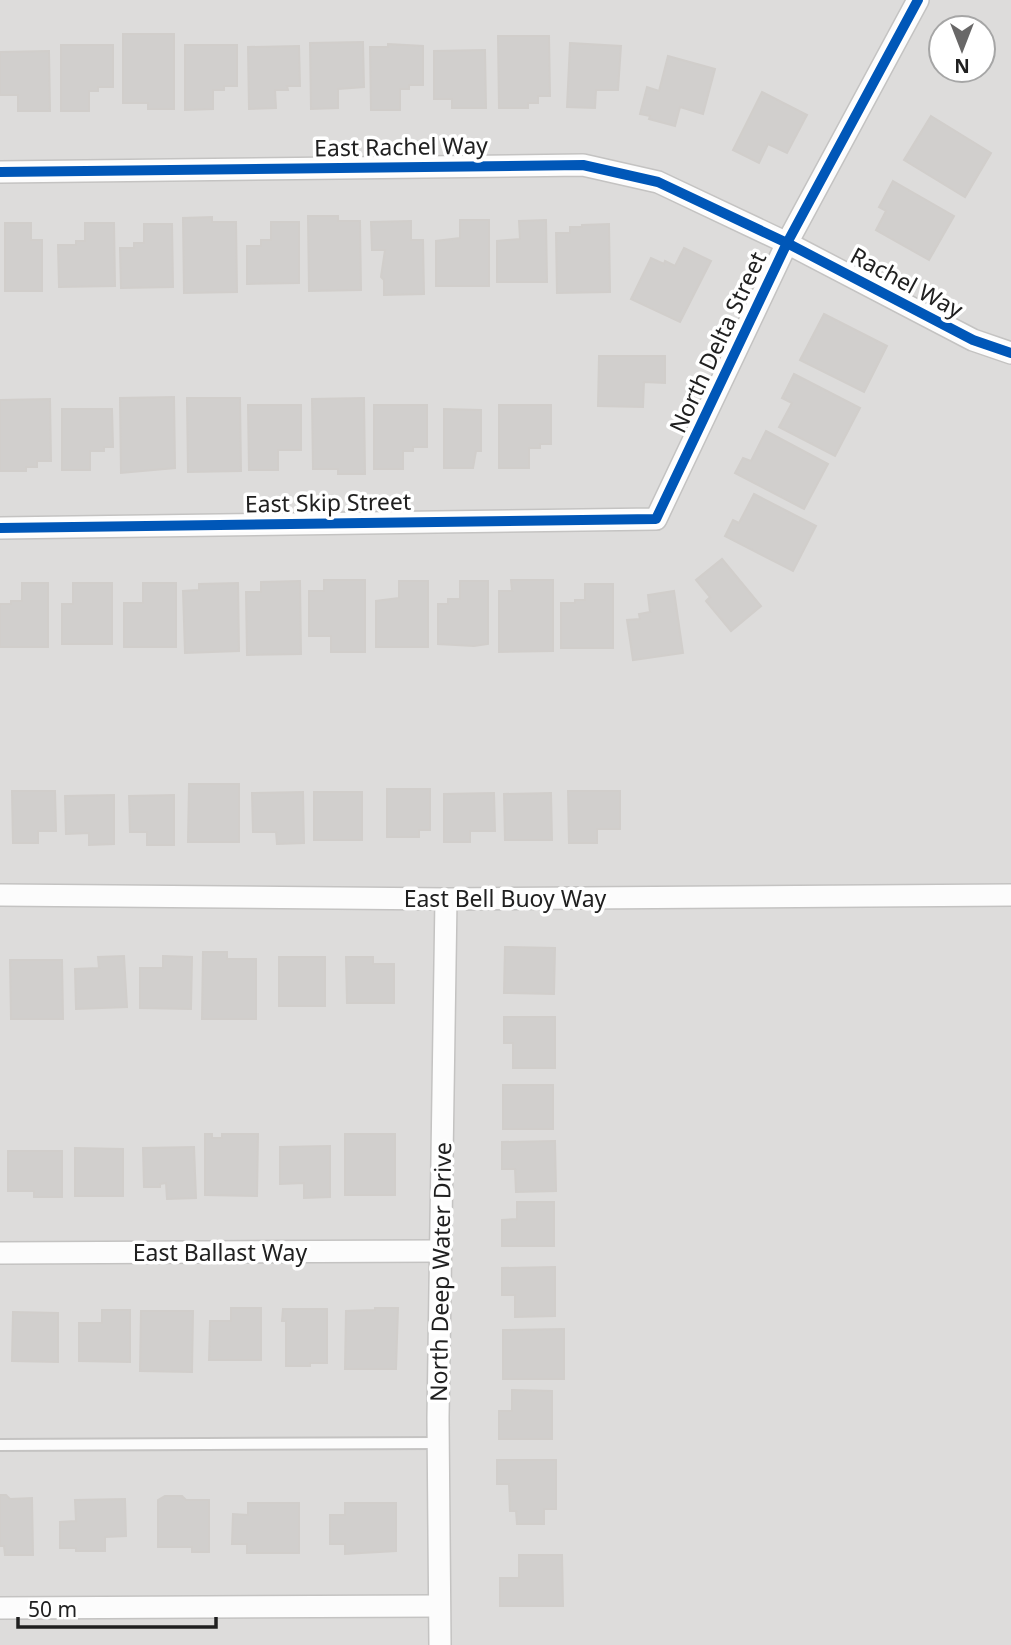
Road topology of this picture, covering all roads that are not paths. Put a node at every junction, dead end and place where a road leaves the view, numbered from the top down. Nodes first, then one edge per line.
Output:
1 (918, 0) edge
2 (0, 172) edge
3 (787, 243) junction
4 (1011, 354) edge
5 (656, 519) joint
6 (0, 528) edge
7 (0, 895) edge
8 (1011, 895) edge
9 (446, 899) junction
10 (440, 1251) junction
11 (0, 1253) edge
12 (439, 1443) junction
13 (0, 1444) edge
14 (439, 1606) junction
15 (0, 1608) edge
16 (440, 1645) edge

1 - 3 street, North Delta Street
2 - 3 street, East Rachel Way
3 - 4 street, Rachel Way
3 - 5 street, North Delta Street
5 - 6 street, East Skip Street
7 - 9 street, East Bell Buoy Way
8 - 9 street, East Bell Buoy Way
9 - 10 street, North Deep Water Drive
10 - 11 street, East Ballast Way
10 - 12 street, North Deep Water Drive
12 - 13 lane
12 - 14 street, North Deep Water Drive
14 - 15 street
14 - 16 street, North Deep Water Drive

